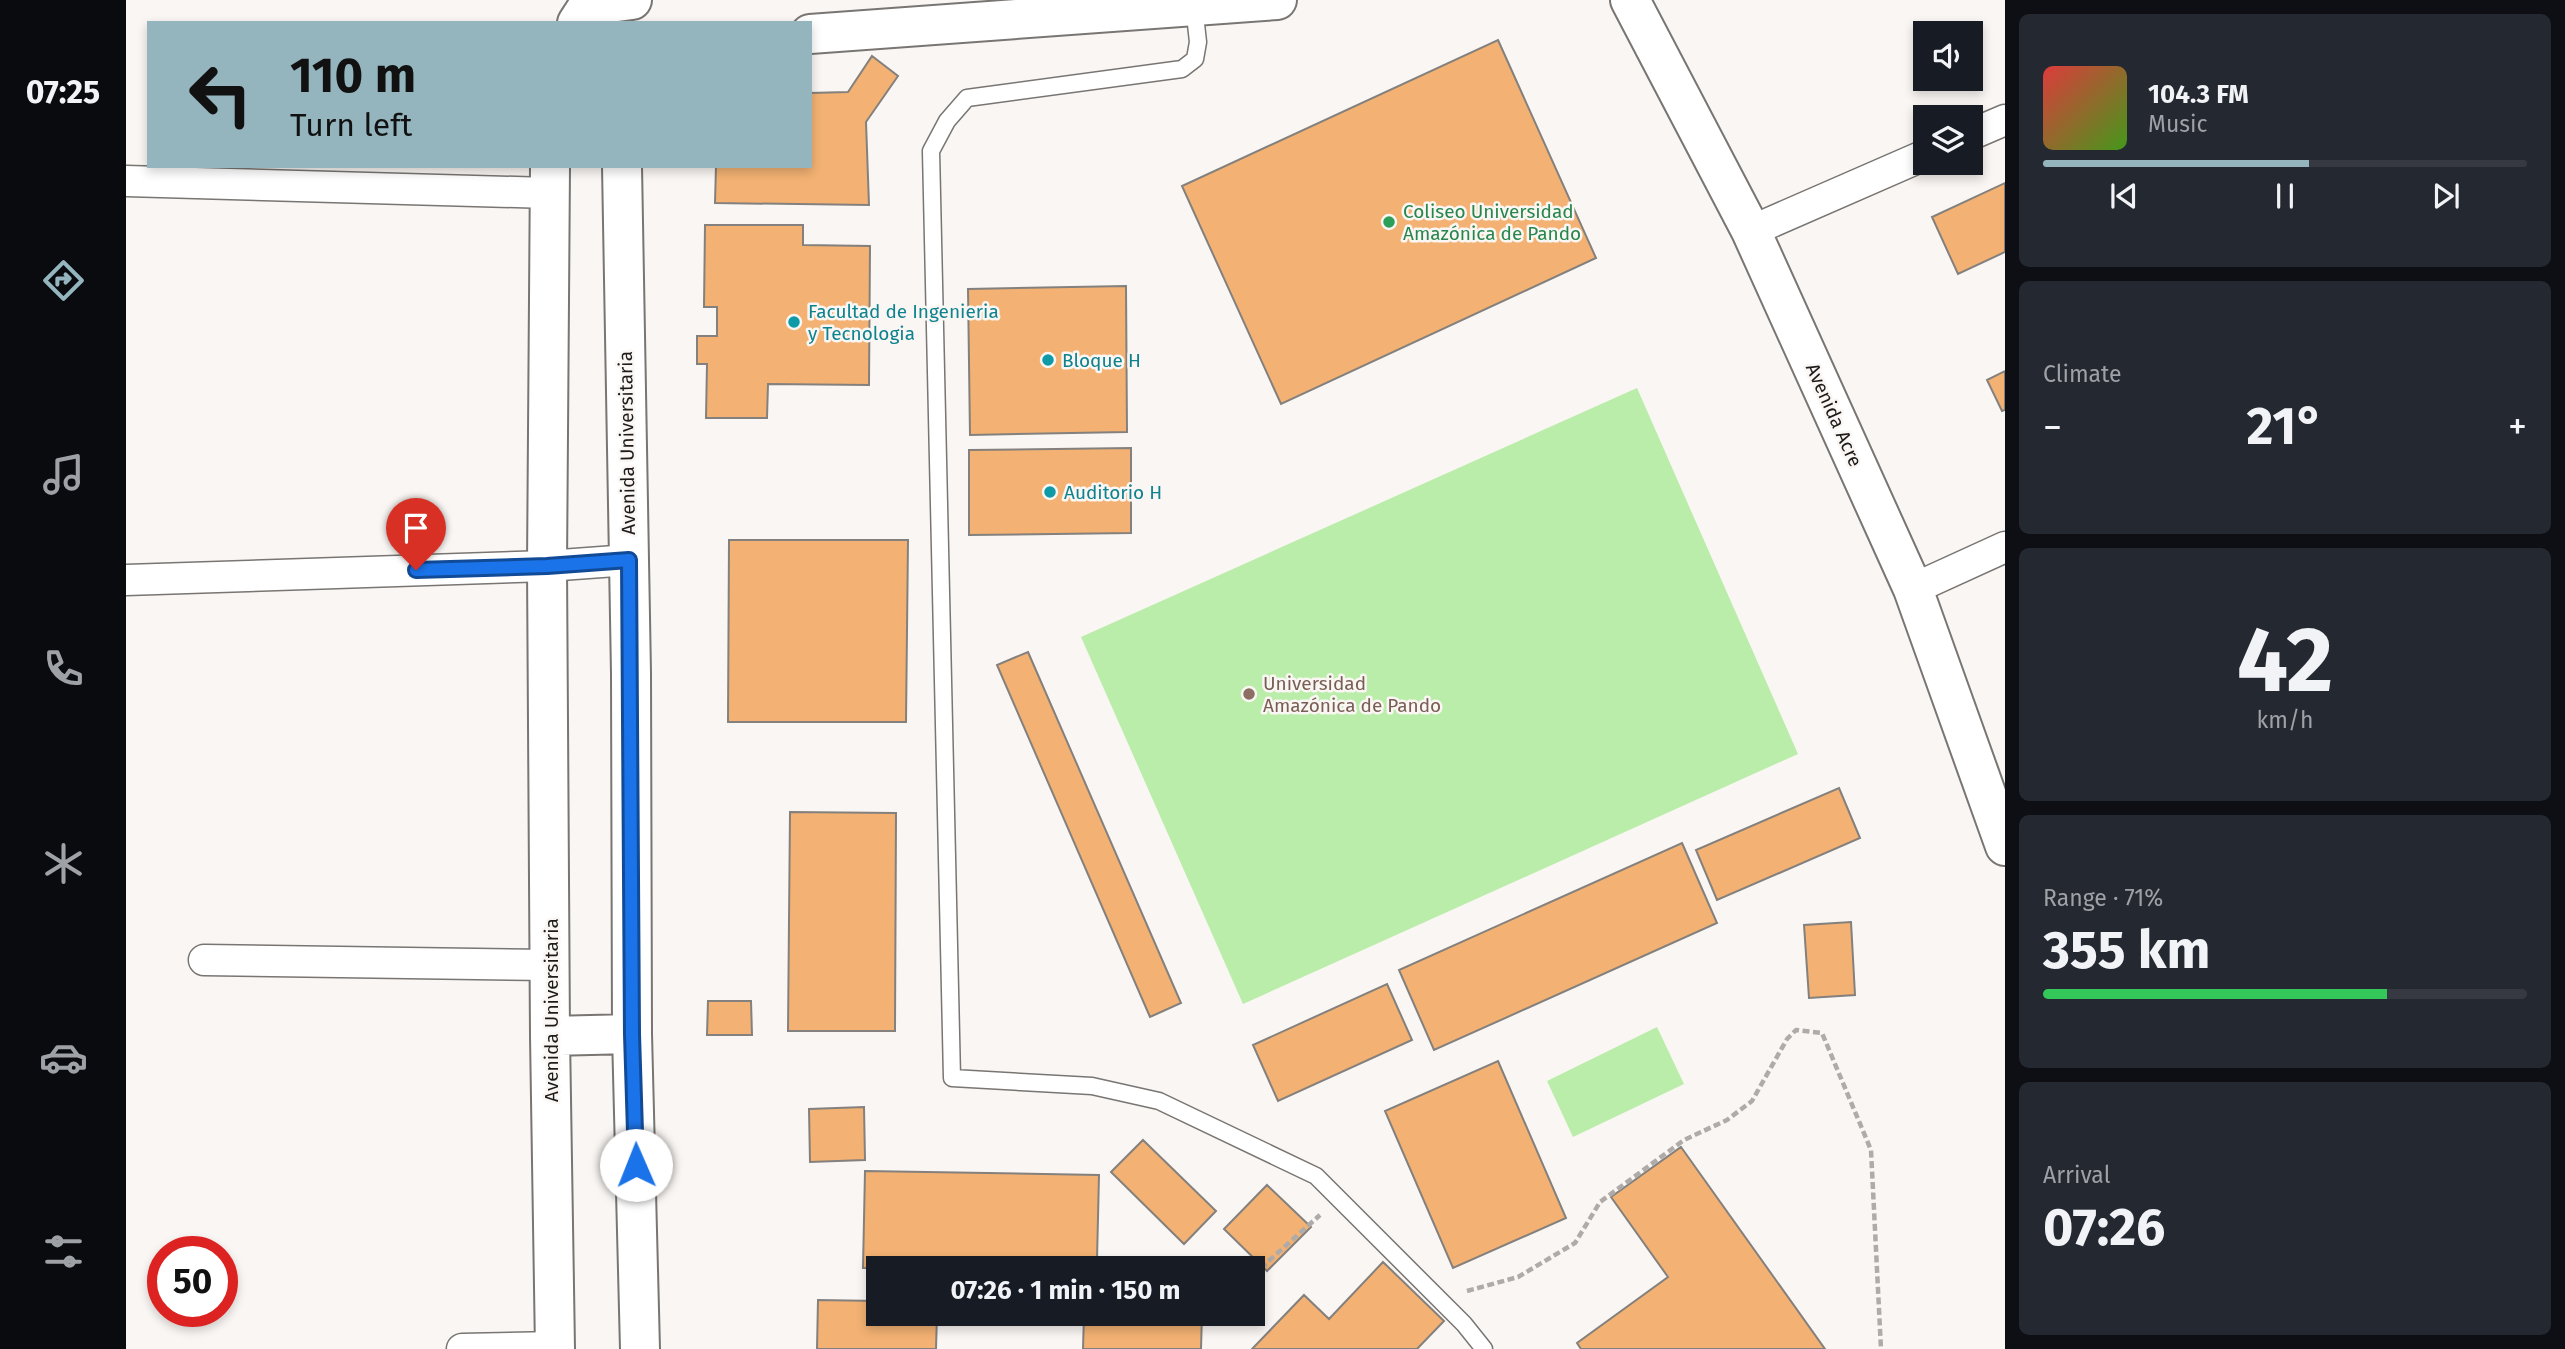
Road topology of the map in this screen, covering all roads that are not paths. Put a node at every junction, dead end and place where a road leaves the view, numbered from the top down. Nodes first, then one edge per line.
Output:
1 (632, 0) edge
2 (1277, 0) edge
3 (1630, 0) edge
4 (1194, 4) edge
5 (980, 11) edge
6 (588, 13) edge
7 (812, 34) edge
8 (2005, 120) edge
9 (1983, 129) edge
10 (1913, 160) edge
11 (622, 168) edge
12 (549, 180) edge
13 (126, 181) edge
14 (1751, 231) junction
15 (2005, 547) edge
16 (629, 560) junction
17 (547, 566) junction
18 (126, 580) edge
19 (1913, 589) junction
20 (2005, 846) edge
21 (204, 960) dead end
22 (550, 965) junction
23 (632, 1034) junction
24 (550, 1035) junction
25 (555, 1348) edge
26 (462, 1349) edge
27 (640, 1349) edge
28 (1484, 1349) edge

1 - 6 main road
2 - 4 main road
3 - 14 main road, Avenida Acre
4 - 5 main road
4 - 28 lane
5 - 7 main road
8 - 9 street
10 - 14 street
11 - 16 main road, Avenida Universitaria
12 - 13 street
12 - 17 main road, Avenida Universitaria
14 - 19 main road, Avenida Acre
15 - 19 street
16 - 17 street
16 - 23 main road, Avenida Universitaria
17 - 18 street
17 - 22 main road, Avenida Universitaria
19 - 20 main road, Avenida Acre
21 - 22 street
22 - 24 main road, Avenida Universitaria
23 - 24 main road
23 - 27 main road, Avenida Universitaria
24 - 25 main road, Avenida Universitaria
25 - 26 street

